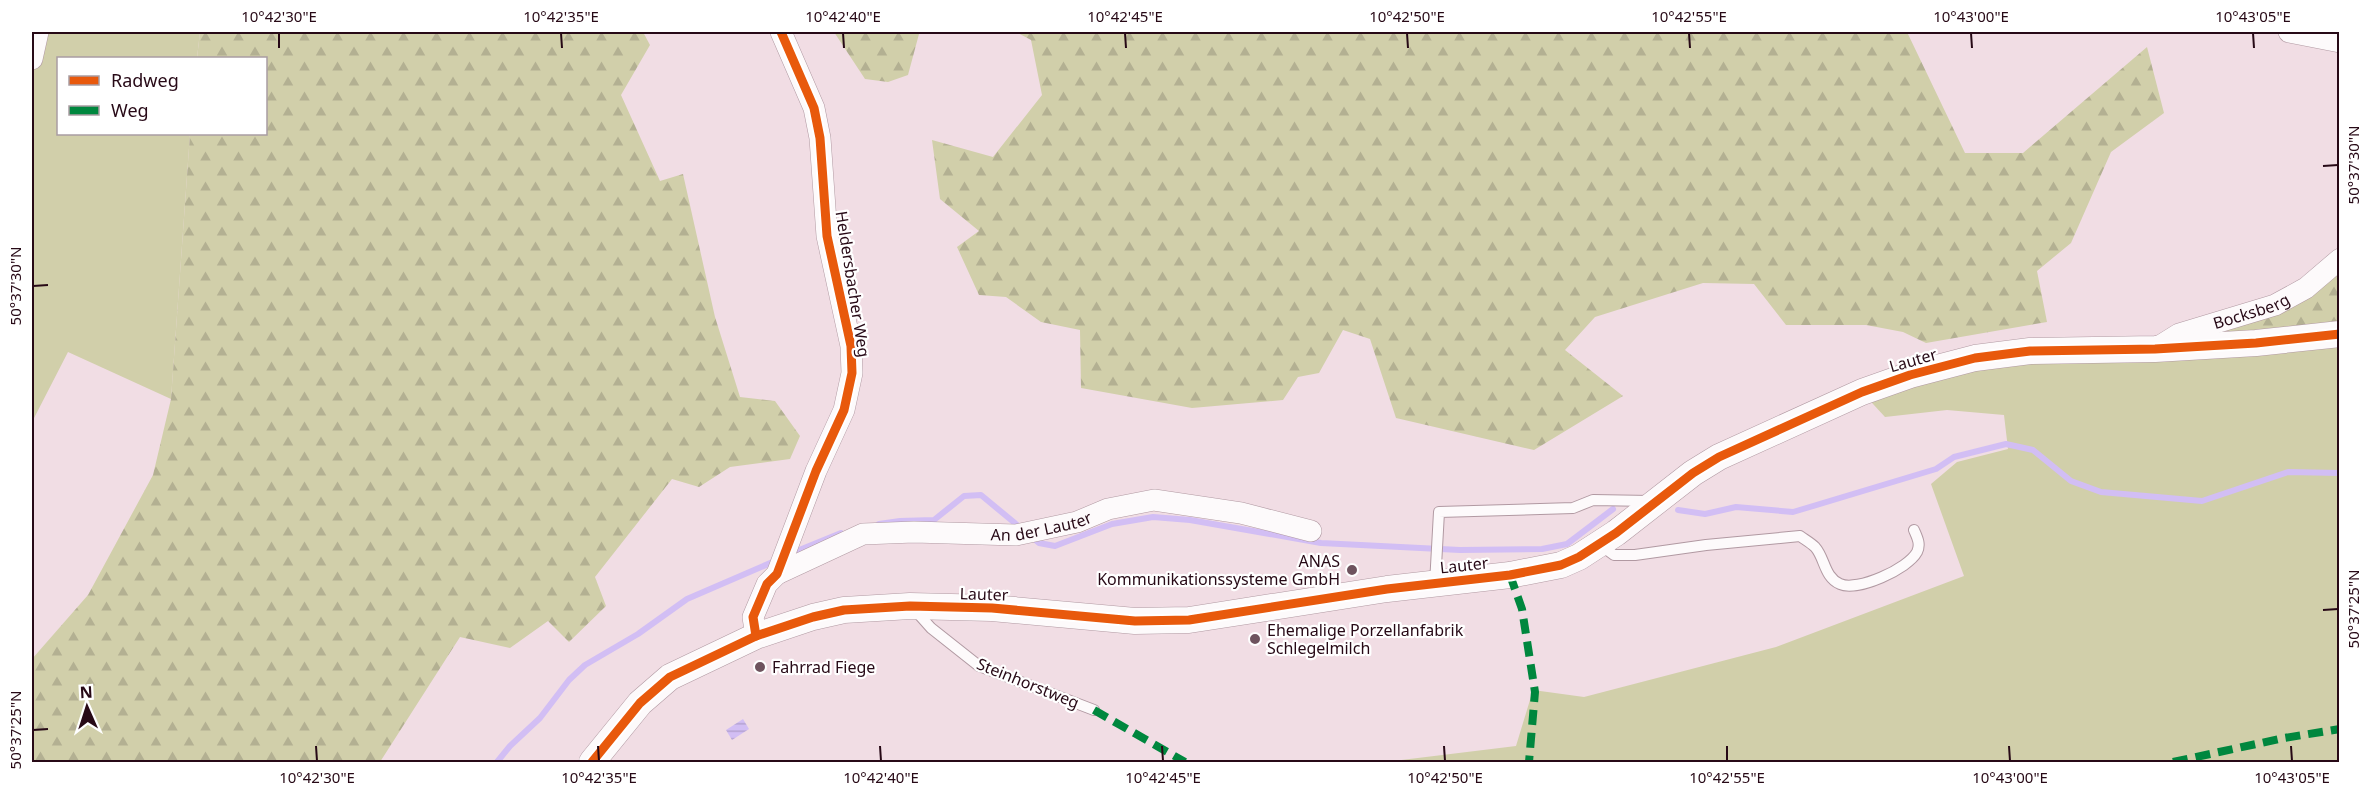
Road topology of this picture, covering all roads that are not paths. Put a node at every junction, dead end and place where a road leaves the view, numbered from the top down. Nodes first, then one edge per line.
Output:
1 (38, 32) edge
2 (781, 32) edge
3 (2289, 32) edge
4 (2330, 38) edge
5 (32, 59) edge
6 (2340, 259) edge
7 (2340, 334) edge
8 (2155, 349) junction
9 (1656, 501) junction
10 (1914, 530) dead end
11 (1311, 531) dead end
12 (1599, 544) junction
13 (1436, 573) junction
14 (777, 574) junction
15 (910, 606) junction
16 (756, 636) junction
17 (1094, 710) dead end
18 (591, 762) edge

1 - 5 street
2 - 14 street, Heldersbacher Weg
3 - 4 street
6 - 8 street, Bocksberg
7 - 8 street, Lauter
8 - 9 street, Lauter
9 - 12 street, Lauter
9 - 13 lane
10 - 12 lane
11 - 14 street, An der Lauter
12 - 13 street, Lauter
13 - 15 street, Lauter
14 - 16 street, Heldersbacher Weg
15 - 16 street, Lauter
15 - 17 lane, Steinhorstweg
16 - 18 street, Lauter

